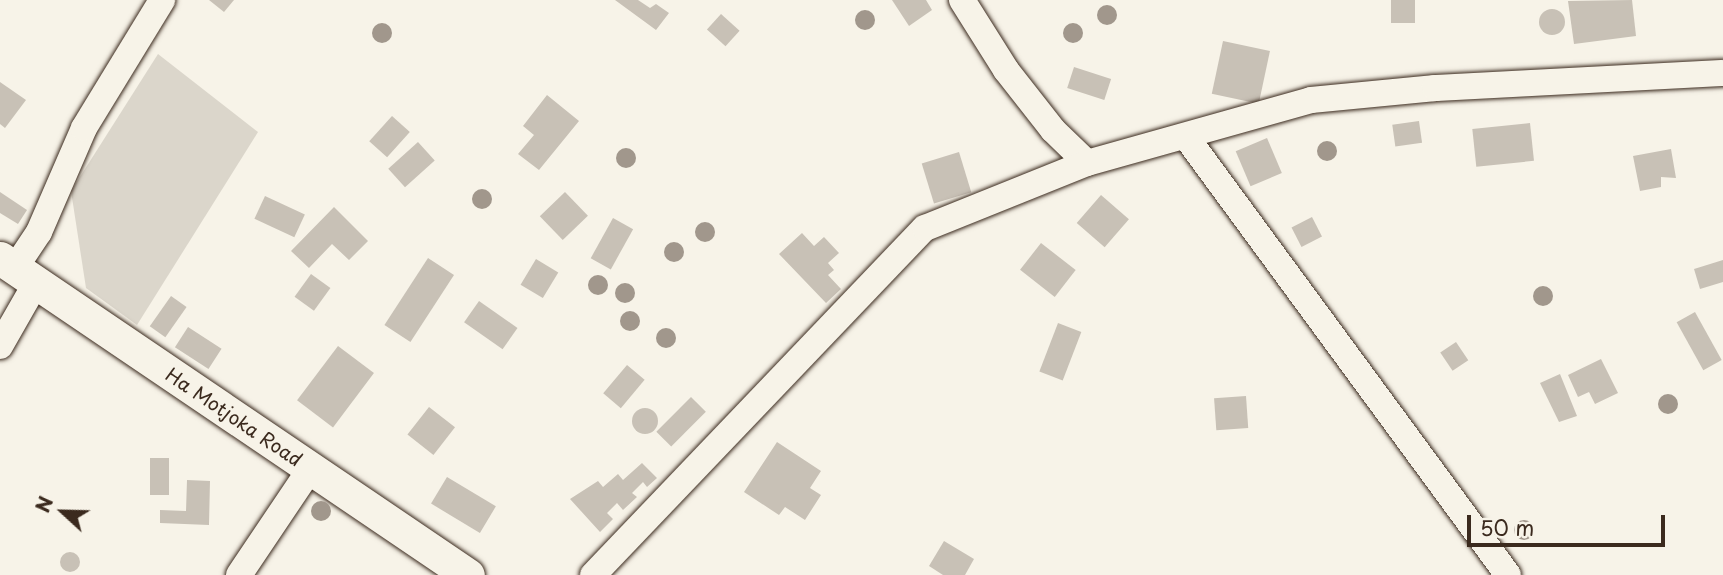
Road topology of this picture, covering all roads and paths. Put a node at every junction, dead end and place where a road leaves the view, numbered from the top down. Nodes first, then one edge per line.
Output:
1 (162, 0) edge
2 (962, 0) edge
3 (1723, 73) edge
4 (1187, 138) junction
5 (1087, 163) junction
6 (17, 270) edge
7 (0, 346) edge
8 (311, 468) junction
9 (239, 575) edge
10 (468, 575) edge
11 (593, 575) edge
12 (1508, 575) edge

1 - 6 street
2 - 5 street
3 - 4 street
4 - 5 street
4 - 12 street
5 - 11 street
6 - 7 street
6 - 8 street, Ha Motjoka Road
8 - 9 street
8 - 10 street, Ha Motjoka Road

